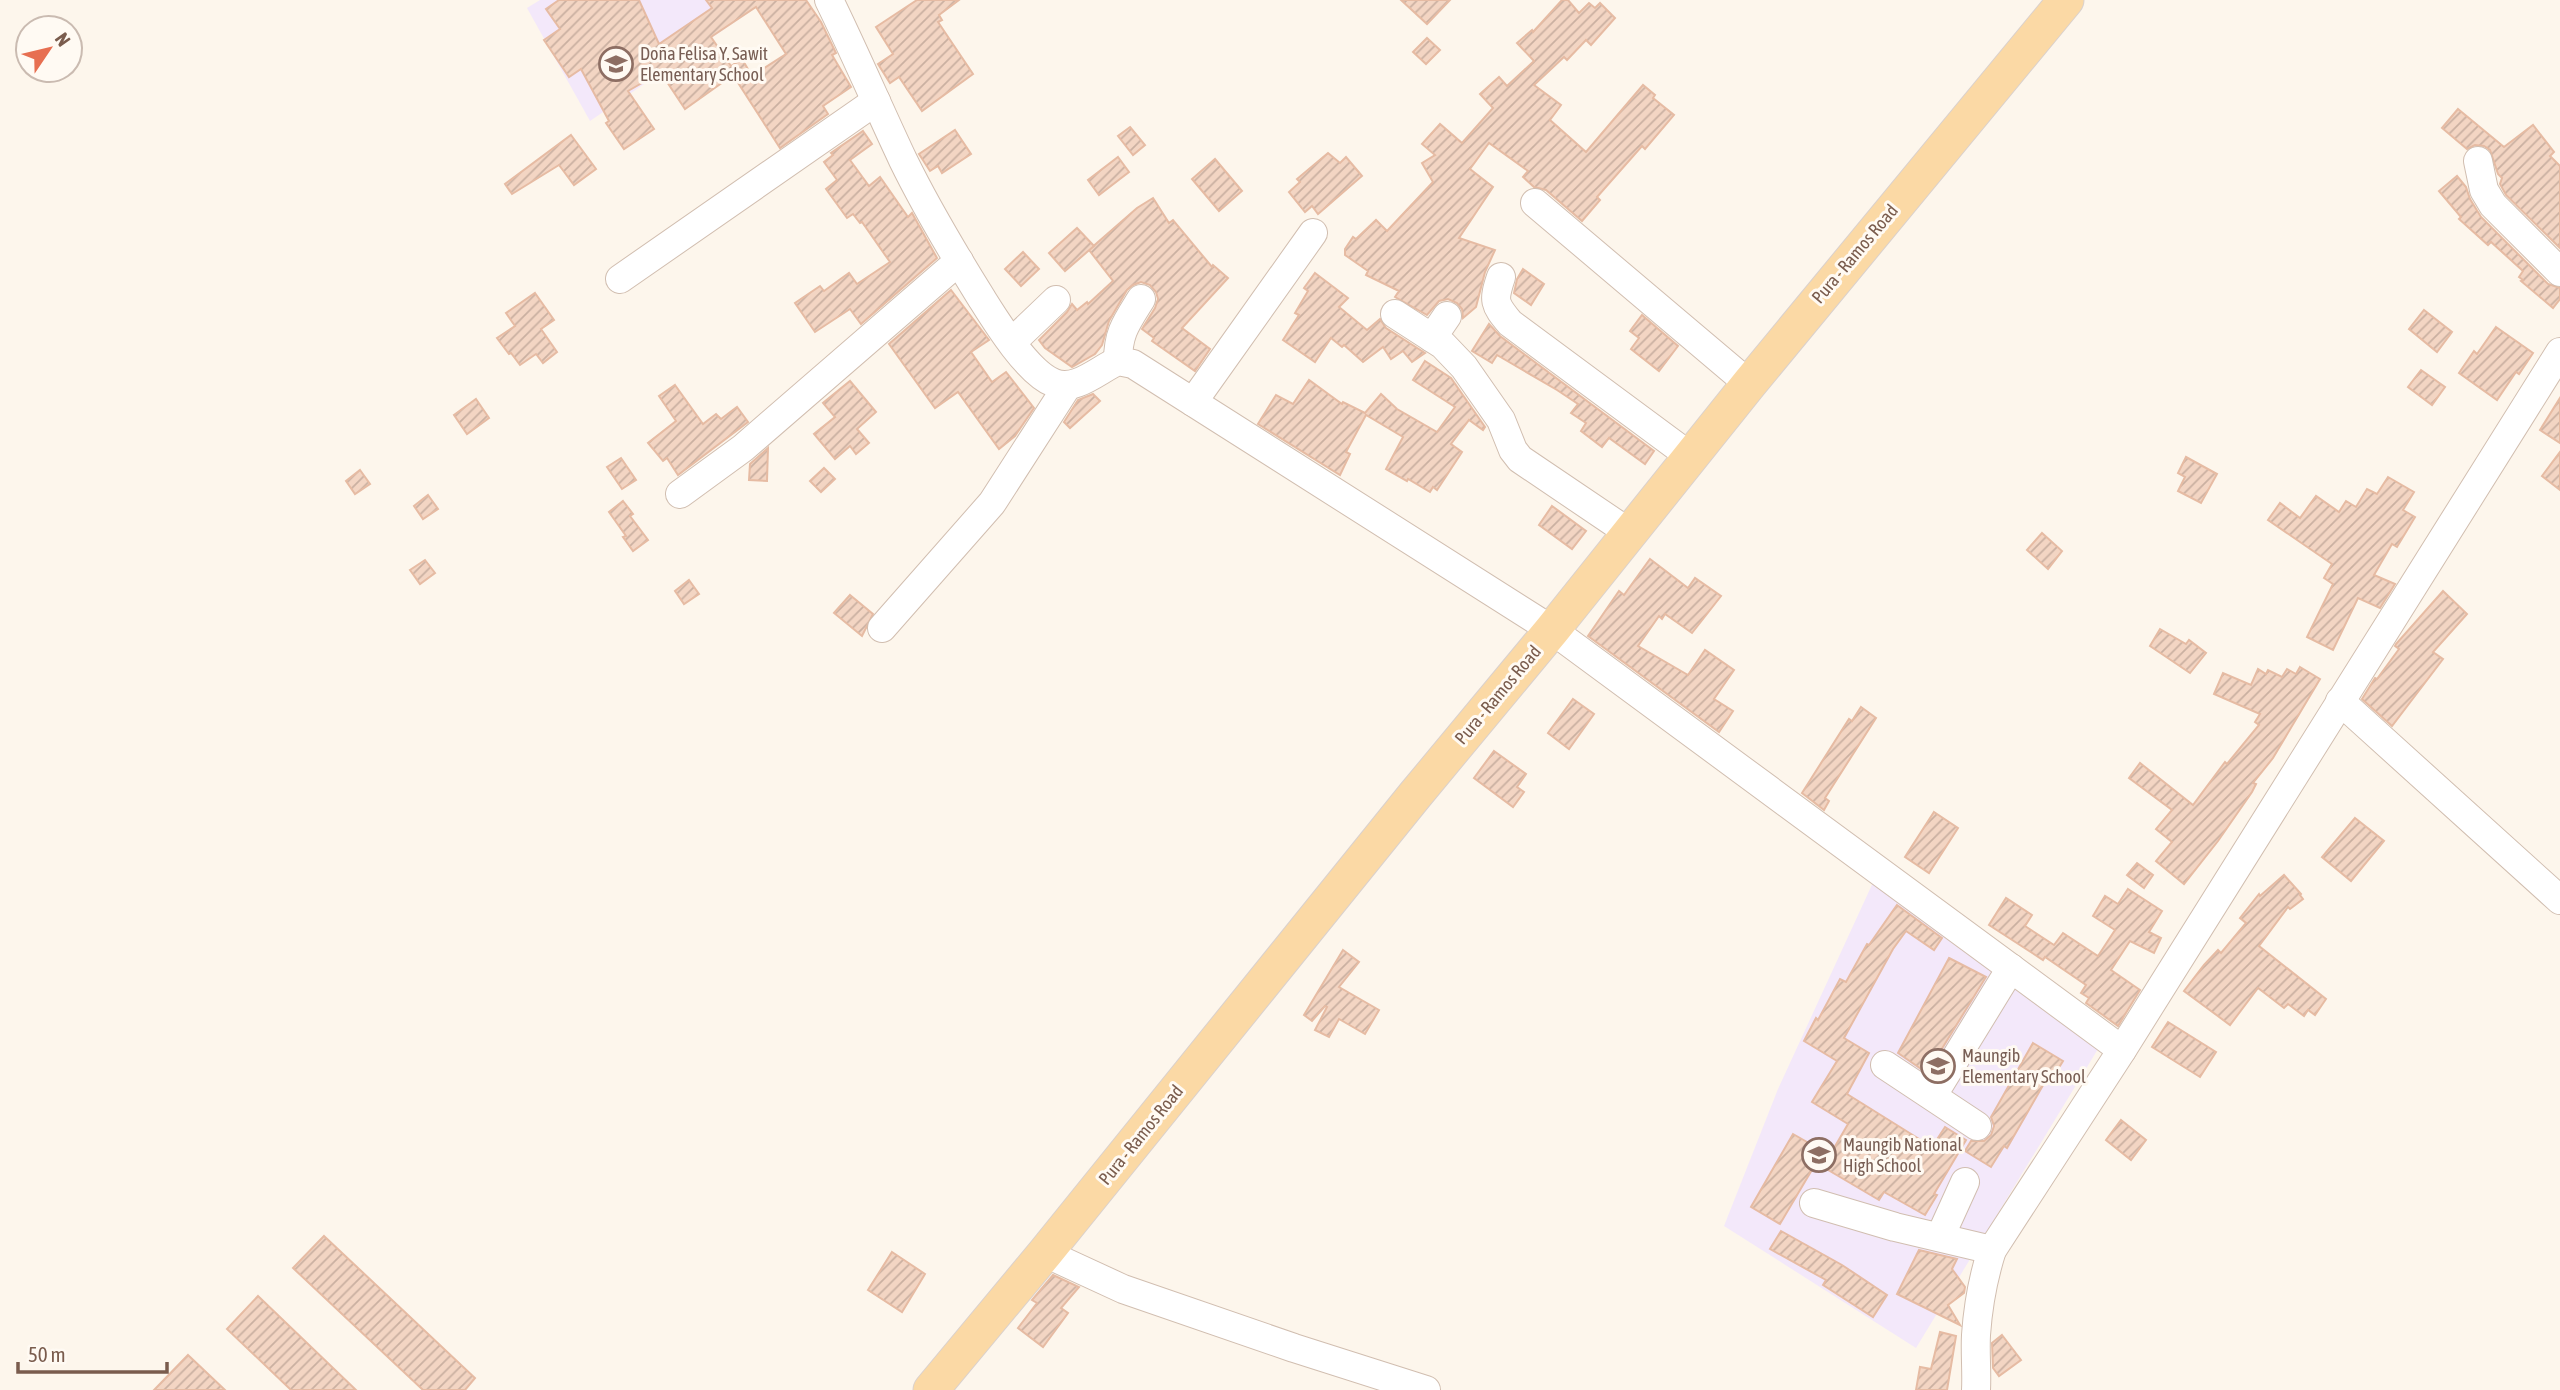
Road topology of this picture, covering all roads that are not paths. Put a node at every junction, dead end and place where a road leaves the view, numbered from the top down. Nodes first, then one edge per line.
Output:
1 (2066, 0) edge
2 (841, 5) edge
3 (876, 102) junction
4 (2478, 161) dead end
5 (1535, 203) dead end
6 (1313, 233) dead end
7 (959, 261) junction
8 (2560, 272) edge
9 (1501, 277) dead end
10 (620, 279) dead end
11 (1141, 299) dead end
12 (1056, 300) dead end
13 (1395, 314) dead end
14 (1012, 342) junction
15 (2560, 352) edge
16 (1118, 361) junction
17 (1749, 384) junction
18 (1068, 385) junction
19 (1193, 402) junction
20 (1691, 457) junction
21 (680, 494) dead end
22 (1628, 532) junction
23 (882, 628) dead end
24 (1552, 631) junction
25 (2340, 701) junction
26 (2560, 900) edge
27 (2011, 968) junction
28 (2122, 1050) junction
29 (1885, 1065) dead end
30 (1933, 1095) junction
31 (1977, 1126) dead end
32 (1965, 1182) dead end
33 (1814, 1203) dead end
34 (1940, 1237) junction
35 (1992, 1250) junction
36 (1045, 1253) junction
37 (931, 1390) edge
38 (1426, 1390) edge
39 (1976, 1390) edge

1 - 17 main road, Pura - Ramos Road
2 - 3 street
3 - 7 street
3 - 10 street
4 - 8 street
5 - 17 street
6 - 19 street
7 - 14 street
7 - 21 street
9 - 20 street
11 - 16 street
12 - 14 street
13 - 22 street
14 - 18 street
15 - 25 street
16 - 18 street
16 - 19 street
17 - 20 main road, Pura - Ramos Road
18 - 23 street
19 - 24 street
20 - 22 main road, Pura - Ramos Road
22 - 24 main road, Pura - Ramos Road
24 - 27 street
24 - 36 main road, Pura - Ramos Road
25 - 26 street
25 - 28 street
27 - 28 street
27 - 30 street
28 - 35 street
29 - 30 street
30 - 31 street
32 - 34 street
33 - 34 street
34 - 35 street
35 - 39 street
36 - 37 main road, Pura - Ramos Road
36 - 38 street

